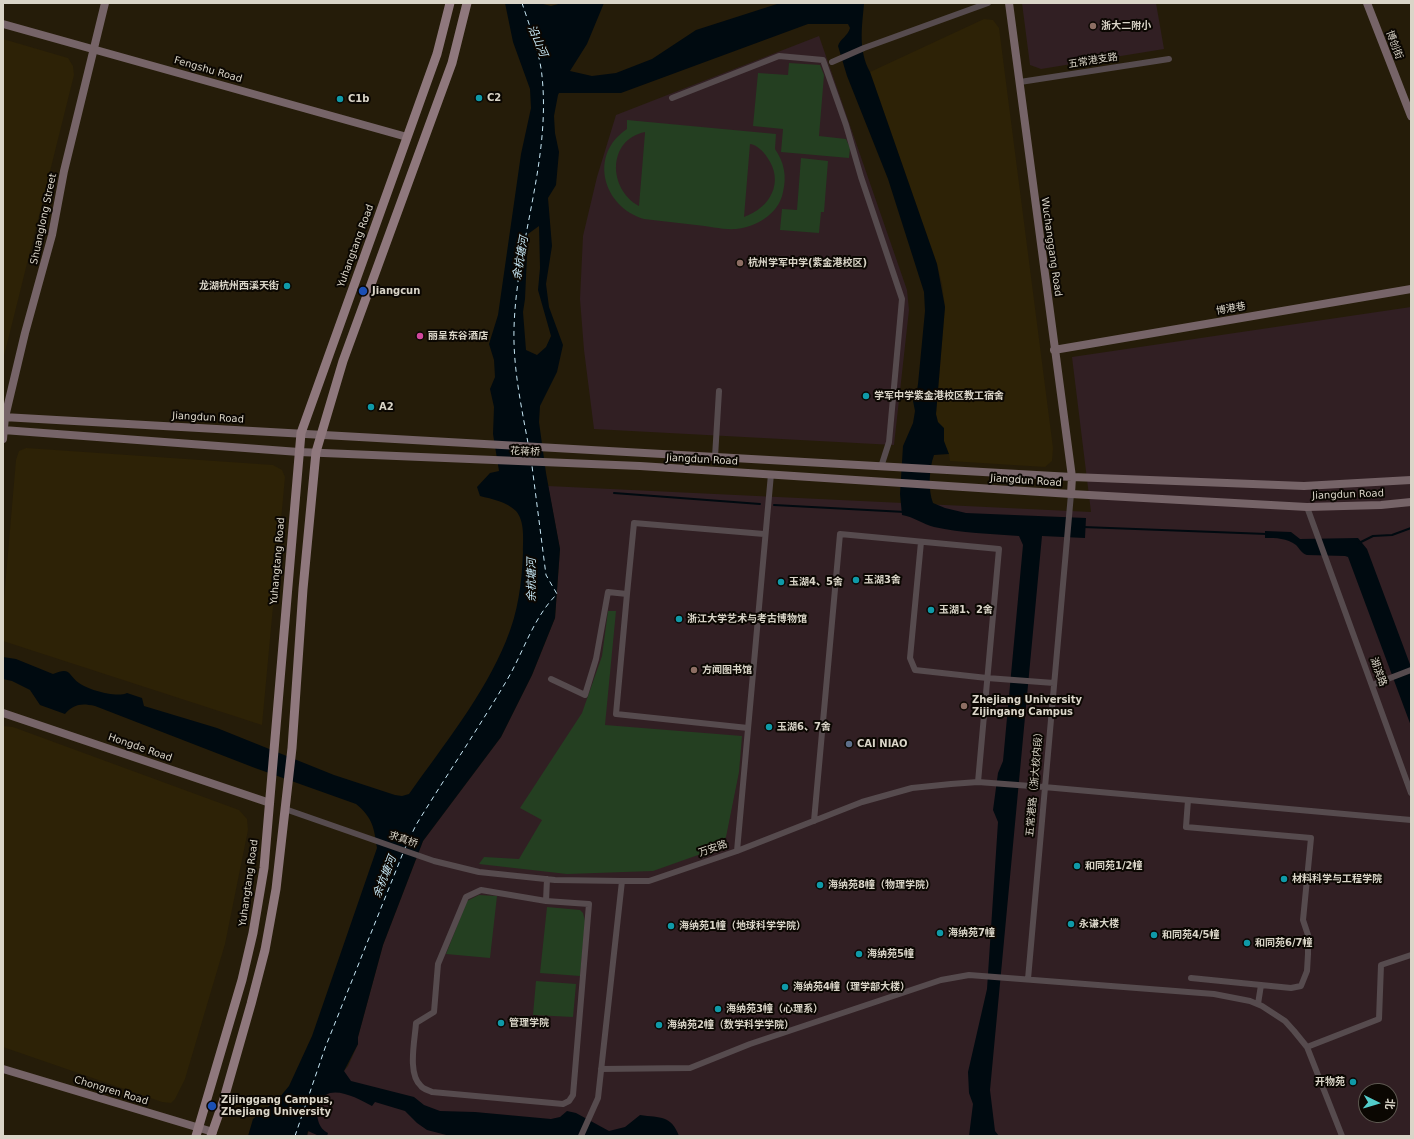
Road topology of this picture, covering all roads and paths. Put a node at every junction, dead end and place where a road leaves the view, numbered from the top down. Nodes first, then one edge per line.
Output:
1 (105, 3) edge
2 (450, 3) edge
3 (467, 3) edge
4 (988, 3) edge
5 (1009, 3) edge
6 (1367, 3) edge
7 (3, 24) edge
8 (92, 48) junction
9 (1169, 59) dead end
10 (832, 62) dead end
11 (1020, 82) junction
12 (672, 98) dead end
13 (1411, 116) edge
14 (408, 137) junction
15 (1411, 289) edge
16 (1054, 350) junction
17 (719, 391) dead end
18 (4, 417) edge
19 (3, 433) edge
20 (301, 433) junction
21 (320, 434) junction
22 (412, 440) joint
23 (299, 452) junction
24 (316, 452) junction
25 (642, 453) joint
26 (715, 458) junction
27 (640, 466) joint
28 (881, 467) junction
29 (771, 474) junction
30 (1072, 477) junction
31 (1411, 480) edge
32 (1071, 494) junction
33 (1411, 502) edge
34 (1307, 506) junction
35 (764, 534) junction
36 (921, 542) junction
37 (627, 594) junction
38 (1411, 670) edge
39 (986, 678) junction
40 (551, 679) dead end
41 (1054, 682) junction
42 (1375, 684) junction
43 (3, 713) edge
44 (748, 728) junction
45 (978, 782) junction
46 (1410, 784) edge
47 (1044, 787) junction
48 (1411, 793) edge
49 (1188, 800) junction
50 (270, 803) junction
51 (285, 809) junction
52 (1411, 820) edge
53 (814, 821) junction
54 (737, 851) junction
55 (434, 861) joint
56 (547, 879) junction
57 (622, 881) junction
58 (546, 901) junction
59 (1411, 955) edge
60 (1191, 978) dead end
61 (1028, 979) junction
62 (1261, 986) junction
63 (1258, 1004) junction
64 (1308, 1047) junction
65 (3, 1069) edge
66 (601, 1069) junction
67 (197, 1132) edge
68 (212, 1134) edge
69 (581, 1136) edge
70 (1342, 1136) edge

1 - 8 main road, Shuanglong Street
2 - 14 main road, Yuhangtang Road
3 - 21 main road
4 - 10 street
5 - 11 main road, Wuchanggang Road
6 - 13 main road, 博创街
7 - 8 main road, Fengshu Road
8 - 14 main road, Fengshu Road
8 - 18 main road, Shuanglong Street
9 - 11 street, 五常港支路
11 - 16 main road, Wuchanggang Road
12 - 28 street
14 - 20 main road, Yuhangtang Road
15 - 16 main road, 博港巷
16 - 30 main road, Wuchanggang Road
17 - 26 street
18 - 19 main road, Shuanglong Street
18 - 20 main road, Jiangdun Road
19 - 23 main road
20 - 21 main road, Jiangdun Road
20 - 23 main road, Yuhangtang Road
21 - 22 main road, Jiangdun Road
21 - 24 main road
22 - 25 main road, 花蒋桥
23 - 24 main road
23 - 50 main road, Yuhangtang Road
24 - 27 main road, 花蒋桥
24 - 51 main road
25 - 26 main road, Jiangdun Road
26 - 28 main road, Jiangdun Road
27 - 29 main road, Jiangdun Road
28 - 30 main road, Jiangdun Road
29 - 32 main road, Jiangdun Road
29 - 35 street
30 - 31 main road, Jiangdun Road
30 - 32 main road, Wuchanggang Road
32 - 34 main road, Jiangdun Road
32 - 41 street, 五常港路（浙大校内段）
33 - 34 main road, Jiangdun Road
34 - 42 street, 湖滨路
35 - 37 street
35 - 44 street
36 - 39 street
36 - 39 street
36 - 53 street
37 - 40 street
37 - 44 street
38 - 42 street
39 - 41 street
39 - 45 street
41 - 47 street, 五常港路（浙大校内段）
42 - 46 street, 湖滨路
43 - 50 main road, Hongde Road
44 - 54 street
45 - 47 street, 万安路
45 - 53 street, 万安路
46 - 48 street, 湖滨路
47 - 49 street, 万安路
47 - 61 street, 五常港路（浙大校内段）
49 - 52 street, 万安路
49 - 62 street
50 - 67 main road, Yuhangtang Road
51 - 55 street, 求真桥
51 - 68 main road
53 - 54 street, 万安路
54 - 57 street, 万安路
55 - 56 street, 万安路
56 - 57 street, 万安路
56 - 58 street
57 - 66 street
58 - 58 street
59 - 64 street
60 - 62 street
61 - 63 street
61 - 66 street
62 - 63 street
63 - 64 street
64 - 70 street
65 - 67 main road, Chongren Road
66 - 69 street
67 - 68 main road, Chongren Road

